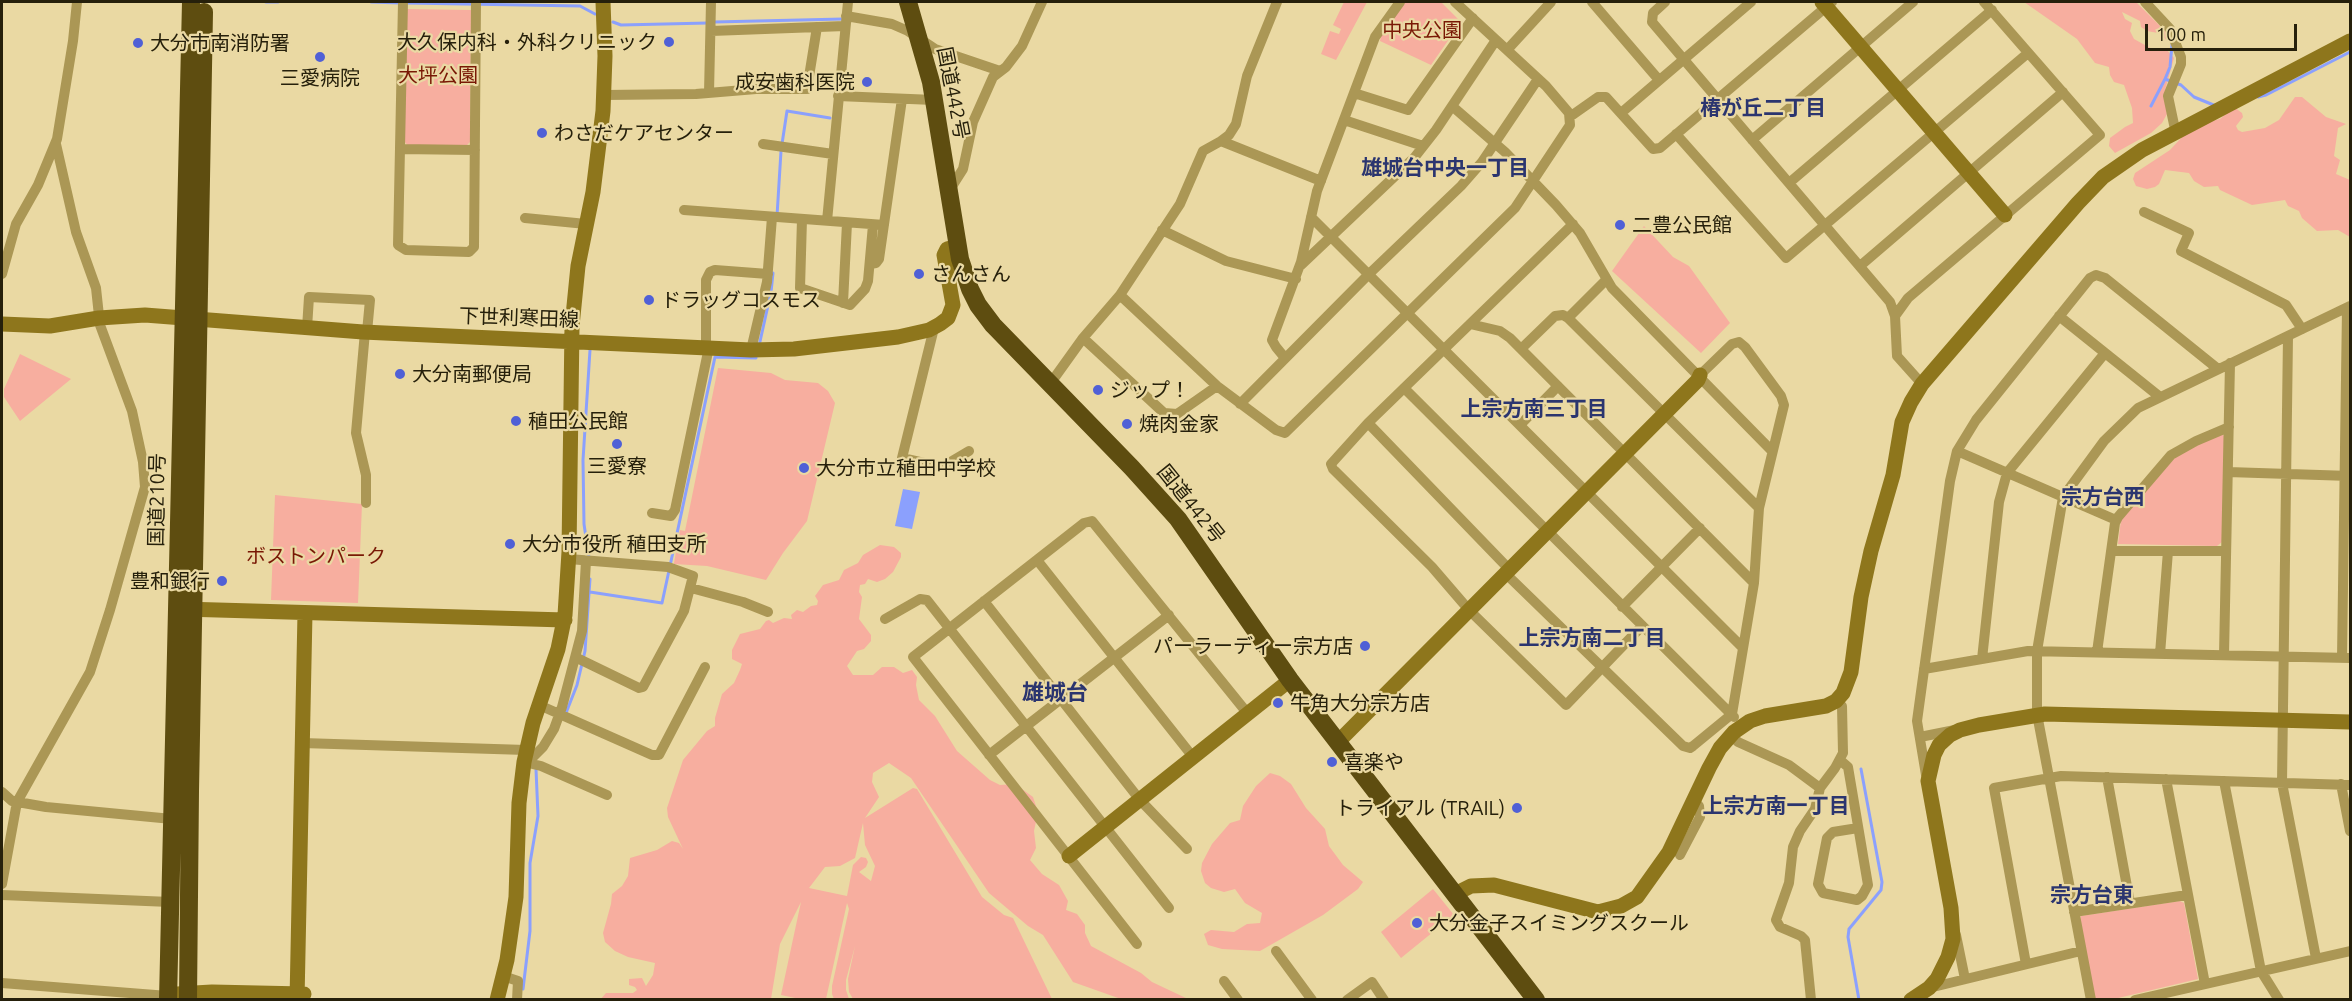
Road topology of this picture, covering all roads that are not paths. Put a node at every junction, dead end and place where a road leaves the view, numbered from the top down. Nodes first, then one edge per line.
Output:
1 (77, 2) edge
2 (191, 2) edge
3 (204, 2) edge
4 (603, 2) edge
5 (711, 2) edge
6 (848, 2) edge
7 (908, 2) edge
8 (1041, 2) edge
9 (1277, 2) edge
10 (1400, 2) edge
11 (1455, 2) edge
12 (1551, 2) edge
13 (1592, 2) edge
14 (1662, 2) edge
15 (1751, 2) edge
16 (1913, 2) edge
17 (1984, 2) edge
18 (2145, 2) edge
19 (1827, 3) edge
20 (403, 6) edge
21 (476, 7) edge
22 (1992, 10) junction
23 (1473, 18) junction
24 (846, 21) junction
25 (817, 27) junction
26 (711, 31) junction
27 (920, 39) junction
28 (1496, 40) junction
29 (2350, 41) edge
30 (1861, 47) junction
31 (1507, 50) junction
32 (2028, 52) junction
33 (1684, 59) junction
34 (1000, 71) junction
35 (1538, 79) junction
36 (1659, 80) junction
37 (1898, 91) junction
38 (2063, 92) junction
39 (709, 93) junction
40 (1354, 93) junction
41 (604, 95) junction
42 (838, 96) junction
43 (902, 99) junction
44 (1718, 99) junction
45 (934, 100) junction
46 (1452, 106) junction
47 (1621, 113) junction
48 (1571, 116) junction
49 (1344, 120) junction
50 (1934, 133) junction
51 (1676, 134) junction
52 (2176, 134) junction
53 (1752, 140) junction
54 (1221, 141) junction
55 (1495, 143) junction
56 (56, 144) junction
57 (763, 144) dead end
58 (1423, 146) junction
59 (400, 150) junction
60 (475, 150) junction
61 (833, 154) junction
62 (1969, 173) junction
63 (1321, 181) junction
64 (1533, 181) junction
65 (1789, 183) junction
66 (948, 193) junction
67 (684, 210) dead end
68 (2144, 212) dead end
69 (2005, 215) junction
70 (772, 217) junction
71 (1311, 217) junction
72 (525, 218) dead end
73 (802, 219) junction
74 (827, 221) junction
75 (847, 223) junction
76 (586, 224) junction
77 (1573, 224) junction
78 (879, 225) junction
79 (1825, 225) junction
80 (1162, 230) junction
81 (1331, 237) junction
82 (958, 246) junction
83 (1860, 266) junction
84 (1300, 267) junction
85 (2, 274) edge
86 (768, 274) junction
87 (1369, 274) junction
88 (1296, 279) junction
89 (1606, 280) junction
90 (1120, 295) junction
91 (843, 303) junction
92 (2349, 307) edge
93 (1408, 313) junction
94 (1895, 316) junction
95 (2059, 316) junction
96 (99, 318) junction
97 (191, 318) junction
98 (1568, 318) junction
99 (2, 324) edge
100 (1470, 324) junction
101 (307, 328) junction
102 (934, 328) junction
103 (2302, 329) junction
104 (366, 332) junction
105 (2288, 336) junction
106 (1083, 338) junction
107 (571, 340) junction
108 (708, 347) junction
109 (1444, 349) junction
110 (1521, 349) junction
111 (751, 350) junction
112 (2105, 353) junction
113 (1285, 358) junction
114 (2230, 363) junction
115 (2218, 369) junction
116 (1700, 375) junction
117 (1050, 384) junction
118 (1922, 384) junction
119 (1217, 386) junction
120 (1558, 386) junction
121 (1404, 388) junction
122 (2160, 397) junction
123 (1240, 404) junction
124 (1663, 413) junction
125 (1368, 423) junction
126 (1520, 425) junction
127 (2229, 427) junction
128 (969, 451) dead end
129 (1772, 451) junction
130 (1958, 451) junction
131 (1625, 453) junction
132 (2228, 472) junction
133 (2007, 473) junction
134 (2286, 474) junction
135 (2348, 476) edge
136 (1586, 491) junction
137 (2062, 497) junction
138 (366, 503) dead end
139 (1758, 508) junction
140 (652, 513) dead end
141 (2116, 520) junction
142 (1700, 528) junction
143 (1546, 532) junction
144 (2111, 551) junction
145 (2168, 551) junction
146 (2226, 551) junction
147 (569, 560) junction
148 (1037, 560) junction
149 (586, 561) junction
150 (1662, 566) junction
151 (1507, 571) junction
152 (1754, 583) junction
153 (691, 588) junction
154 (984, 602) junction
155 (1622, 607) junction
156 (185, 609) junction
157 (1469, 610) junction
158 (768, 612) dead end
159 (309, 613) junction
160 (1168, 615) junction
161 (885, 619) dead end
162 (565, 620) junction
163 (1642, 626) junction
164 (949, 628) junction
165 (1743, 648) junction
166 (2037, 651) junction
167 (2097, 652) junction
168 (2160, 654) junction
169 (2224, 655) junction
170 (1114, 657) junction
171 (2284, 657) junction
172 (577, 658) junction
173 (2346, 658) edge
174 (1982, 659) junction
175 (705, 667) dead end
176 (1602, 668) junction
177 (1924, 669) junction
178 (1290, 680) junction
179 (1061, 699) junction
180 (1836, 701) junction
181 (539, 705) junction
182 (1248, 714) junction
183 (1731, 714) junction
184 (2037, 714) junction
185 (563, 716) junction
186 (2283, 719) junction
187 (2350, 722) edge
188 (1979, 725) junction
189 (1026, 726) junction
190 (1737, 730) junction
191 (1920, 736) junction
192 (1338, 742) junction
193 (306, 743) junction
194 (989, 755) junction
195 (1193, 757) junction
196 (1840, 760) junction
197 (531, 761) junction
198 (2049, 777) junction
199 (2107, 777) junction
200 (2166, 779) junction
201 (2224, 781) junction
202 (2282, 783) junction
203 (2346, 784) edge
204 (1820, 788) junction
205 (2, 792) edge
206 (607, 795) dead end
207 (1930, 796) junction
208 (1140, 800) junction
209 (17, 801) junction
210 (1694, 801) junction
211 (172, 819) junction
212 (1105, 827) junction
213 (1858, 828) junction
214 (2350, 831) edge
215 (1187, 849) dead end
216 (1680, 855) dead end
217 (1068, 856) junction
218 (2, 884) edge
219 (1455, 894) junction
220 (2, 895) edge
221 (2187, 895) junction
222 (170, 902) junction
223 (2130, 903) junction
224 (1169, 908) dead end
225 (1951, 908) junction
226 (2074, 912) junction
227 (1137, 944) dead end
228 (1276, 951) dead end
229 (2082, 951) junction
230 (2350, 951) edge
231 (2316, 958) junction
232 (2026, 964) junction
233 (2261, 971) junction
234 (503, 976) junction
235 (1965, 979) junction
236 (1224, 981) dead end
237 (2, 983) edge
238 (2205, 984) junction
239 (1929, 988) junction
240 (178, 997) edge
241 (300, 997) edge
242 (496, 999) edge
243 (517, 999) edge
244 (1238, 999) edge
245 (1312, 999) edge
246 (1347, 999) edge
247 (1384, 999) edge
248 (1536, 999) edge
249 (1811, 999) edge
250 (1911, 999) edge
251 (2091, 999) edge
252 (2135, 999) edge
253 (2279, 999) edge

1 - 56 street
2 - 97 highway, 国道210号
3 - 97 highway, 国道210号
4 - 41 street
5 - 26 street
6 - 24 street
7 - 27 highway, 国道442号
8 - 34 street
9 - 54 street
10 - 40 street
11 - 23 street
12 - 31 street
13 - 36 street
14 - 33 street
15 - 33 street
16 - 30 street
17 - 22 street
18 - 52 street
19 - 30 street
19 - 44 street
20 - 59 street
21 - 60 street
22 - 32 street
22 - 37 street
23 - 28 street
23 - 40 street
24 - 25 street
24 - 27 street
24 - 42 street
25 - 26 street
25 - 39 street
26 - 39 street
27 - 34 street
27 - 45 highway, 国道442号
28 - 31 street
28 - 46 street
29 - 52 street
30 - 37 street
30 - 53 street
31 - 35 street
32 - 38 street
32 - 50 street
33 - 36 street
33 - 44 street
34 - 66 street
35 - 48 street
35 - 55 street
36 - 47 street
37 - 50 street
37 - 65 street
38 - 62 street
38 - 69 street
39 - 41 street
40 - 49 street
41 - 76 street
42 - 43 street
42 - 61 street
43 - 45 street
43 - 78 street
44 - 51 street
44 - 53 street
45 - 66 highway, 国道442号
46 - 55 street
46 - 58 street
47 - 48 street
47 - 51 street
48 - 64 street
49 - 58 street
49 - 63 street
50 - 62 street
50 - 79 street
51 - 79 street
52 - 118 street
53 - 65 street
54 - 63 street
54 - 80 street
55 - 64 street
55 - 87 street
56 - 85 street
56 - 96 street
57 - 61 street
58 - 81 street
59 - 60 street
59 - 60 street
61 - 74 street
62 - 69 street
62 - 83 street
63 - 71 street
64 - 77 street
64 - 93 street
65 - 79 street
66 - 82 highway, 国道442号
67 - 70 street
68 - 103 street
69 - 94 street
70 - 73 street
70 - 86 street
71 - 81 street
71 - 84 street
72 - 76 street
73 - 74 street
73 - 91 street
74 - 75 street
75 - 78 street
75 - 91 street
76 - 107 street
77 - 89 street
77 - 100 street
78 - 91 street
79 - 83 street
80 - 88 street
80 - 90 street
81 - 84 street
81 - 87 street
82 - 102 street
82 - 117 highway, 国道442号
83 - 94 street
84 - 88 street
86 - 108 street
86 - 111 street
87 - 93 street
87 - 113 street
88 - 113 street
89 - 98 street
89 - 116 street
90 - 106 street
90 - 119 street
92 - 103 street
92 - 135 street
93 - 109 street
93 - 123 street
94 - 118 street
95 - 112 street
95 - 115 street
95 - 130 street
96 - 97 street, 下世利寒田線
96 - 99 street, 下世利寒田線
96 - 209 street
97 - 101 street, 下世利寒田線
97 - 156 highway, 国道210号
98 - 110 street
98 - 124 street
100 - 109 street
100 - 110 street
101 - 104 street, 下世利寒田線
101 - 104 street
102 - 111 street, 下世利寒田線
102 - 128 street
103 - 105 street
104 - 107 street, 下世利寒田線
104 - 138 street
105 - 114 street
105 - 134 street
106 - 117 street
106 - 119 street
107 - 108 street, 下世利寒田線
107 - 147 street
108 - 111 street, 下世利寒田線
108 - 140 street
109 - 121 street
109 - 126 street
110 - 120 street
112 - 122 street
112 - 133 street
113 - 123 street
114 - 115 street
114 - 127 street
115 - 122 street
116 - 124 street
116 - 129 street
116 - 129 street
117 - 178 highway, 国道442号
118 - 180 street
119 - 123 street
120 - 126 street
120 - 131 street
121 - 125 street
121 - 143 street
122 - 137 street
124 - 131 street
124 - 139 street
125 - 151 street
125 - 157 street
126 - 136 street
127 - 132 street
127 - 141 street
129 - 139 street
130 - 133 street
130 - 177 street
131 - 136 street
131 - 142 street
132 - 134 street
132 - 146 street
133 - 137 street
133 - 174 street
134 - 135 street
134 - 171 street
135 - 173 street
136 - 143 street
136 - 150 street
137 - 141 street
137 - 166 street
139 - 152 street
141 - 144 street
142 - 150 street
142 - 152 street
143 - 151 street
143 - 155 street
144 - 145 street
144 - 167 street
145 - 146 street
145 - 168 street
146 - 169 street
147 - 149 street
147 - 162 street
148 - 154 street
148 - 160 street
148 - 170 street
149 - 153 street
149 - 172 street
150 - 155 street
150 - 165 street
151 - 157 street
151 - 176 street
152 - 165 street
153 - 158 street
153 - 172 street
154 - 164 street
154 - 179 street
155 - 163 street
156 - 159 street
156 - 211 highway, 国道210号
156 - 240 highway, 国道210号
157 - 176 street
157 - 192 street
159 - 162 street
159 - 193 street
160 - 170 street
160 - 182 street
161 - 164 street
162 - 181 street
163 - 176 street
163 - 183 street
164 - 189 street
164 - 194 street
165 - 183 street
166 - 167 street
166 - 174 street
166 - 184 street
167 - 168 street
168 - 169 street
169 - 171 street
170 - 179 street
170 - 195 street
171 - 173 street
171 - 186 street
172 - 185 street
174 - 177 street
175 - 185 street
176 - 183 street
177 - 191 street
178 - 182 street
178 - 192 highway, 国道442号
179 - 189 street
179 - 208 street
180 - 190 street
180 - 196 street
181 - 185 street
181 - 197 street
182 - 195 street
183 - 190 street
184 - 186 street
184 - 188 street
184 - 198 street
185 - 197 street
186 - 187 street
186 - 202 street
188 - 191 street
188 - 207 street
189 - 194 street
189 - 212 street
190 - 204 street
190 - 210 street
191 - 207 street
192 - 219 highway, 国道442号
193 - 197 street
193 - 241 street
194 - 217 street
195 - 208 street
196 - 204 street
196 - 213 street
197 - 206 street
197 - 234 street
198 - 199 street
198 - 226 street
198 - 232 street
199 - 200 street
199 - 223 street
200 - 201 street
200 - 221 street
201 - 202 street
201 - 233 street
202 - 203 street
202 - 231 street
203 - 214 street
204 - 249 street
205 - 209 street
207 - 225 street
208 - 212 street
208 - 215 street
209 - 211 street
209 - 218 street
210 - 216 street
210 - 219 street
211 - 222 highway, 国道210号
212 - 217 street
212 - 224 street
213 - 213 street
217 - 227 street
219 - 248 highway, 国道442号
220 - 222 street
221 - 223 street
221 - 238 street
222 - 240 highway, 国道210号
223 - 226 street
225 - 235 street
225 - 239 street
226 - 229 street
228 - 245 street
229 - 232 street
229 - 251 street
230 - 231 street
231 - 233 street
232 - 235 street
233 - 238 street
233 - 253 street
234 - 242 street
234 - 243 street
235 - 239 street
236 - 244 street
237 - 240 street
238 - 252 street
239 - 250 street
240 - 241 street
246 - 247 street

